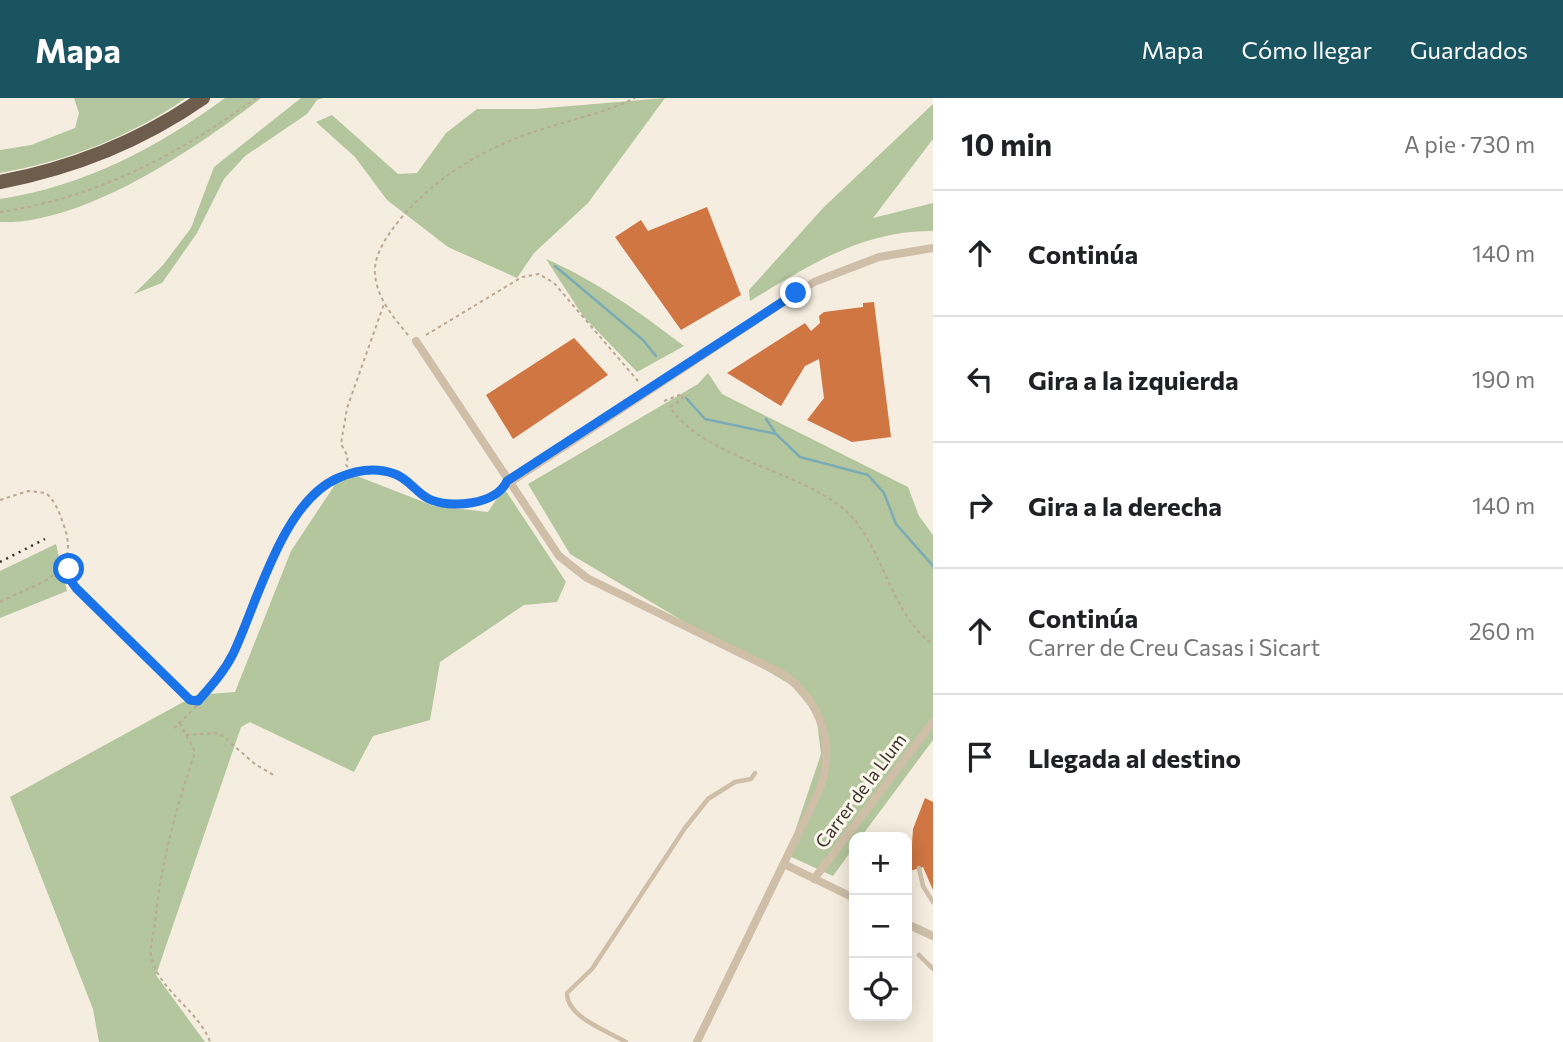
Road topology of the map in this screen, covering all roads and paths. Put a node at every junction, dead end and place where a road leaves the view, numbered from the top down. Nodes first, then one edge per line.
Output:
1 (203, 98) edge
2 (256, 98) edge
3 (635, 98) edge
4 (0, 185) edge
5 (0, 212) edge
6 (933, 248) edge
7 (384, 303) junction
8 (426, 335) dead end
9 (416, 341) joint
10 (639, 382) dead end
11 (664, 401) dead end
12 (353, 472) junction
13 (506, 484) junction
14 (0, 499) edge
15 (68, 561) junction
16 (0, 602) edge
17 (933, 644) edge
18 (198, 701) junction
19 (933, 722) edge
20 (180, 723) junction
21 (174, 728) dead end
22 (185, 735) junction
23 (755, 773) dead end
24 (275, 776) dead end
25 (784, 864) junction
26 (919, 868) dead end
27 (814, 879) junction
28 (849, 896) edge
29 (933, 902) edge
30 (912, 926) edge
31 (933, 936) edge
32 (919, 955) dead end
33 (933, 969) edge
34 (211, 1042) edge
35 (626, 1042) edge
36 (697, 1042) edge

1 - 4 highway
2 - 5 path
3 - 7 path
6 - 13 street
7 - 9 path
7 - 12 path
8 - 10 path
9 - 13 street
11 - 17 path
12 - 13 path
12 - 18 path
13 - 25 street
14 - 15 path
15 - 16 path
15 - 18 path
18 - 20 path
19 - 27 street, Carrer de la Llum
20 - 21 path
20 - 22 path
22 - 24 path
22 - 34 path
23 - 35 lane
25 - 27 street
25 - 36 street
26 - 29 lane
27 - 28 street
30 - 31 street
32 - 33 lane

